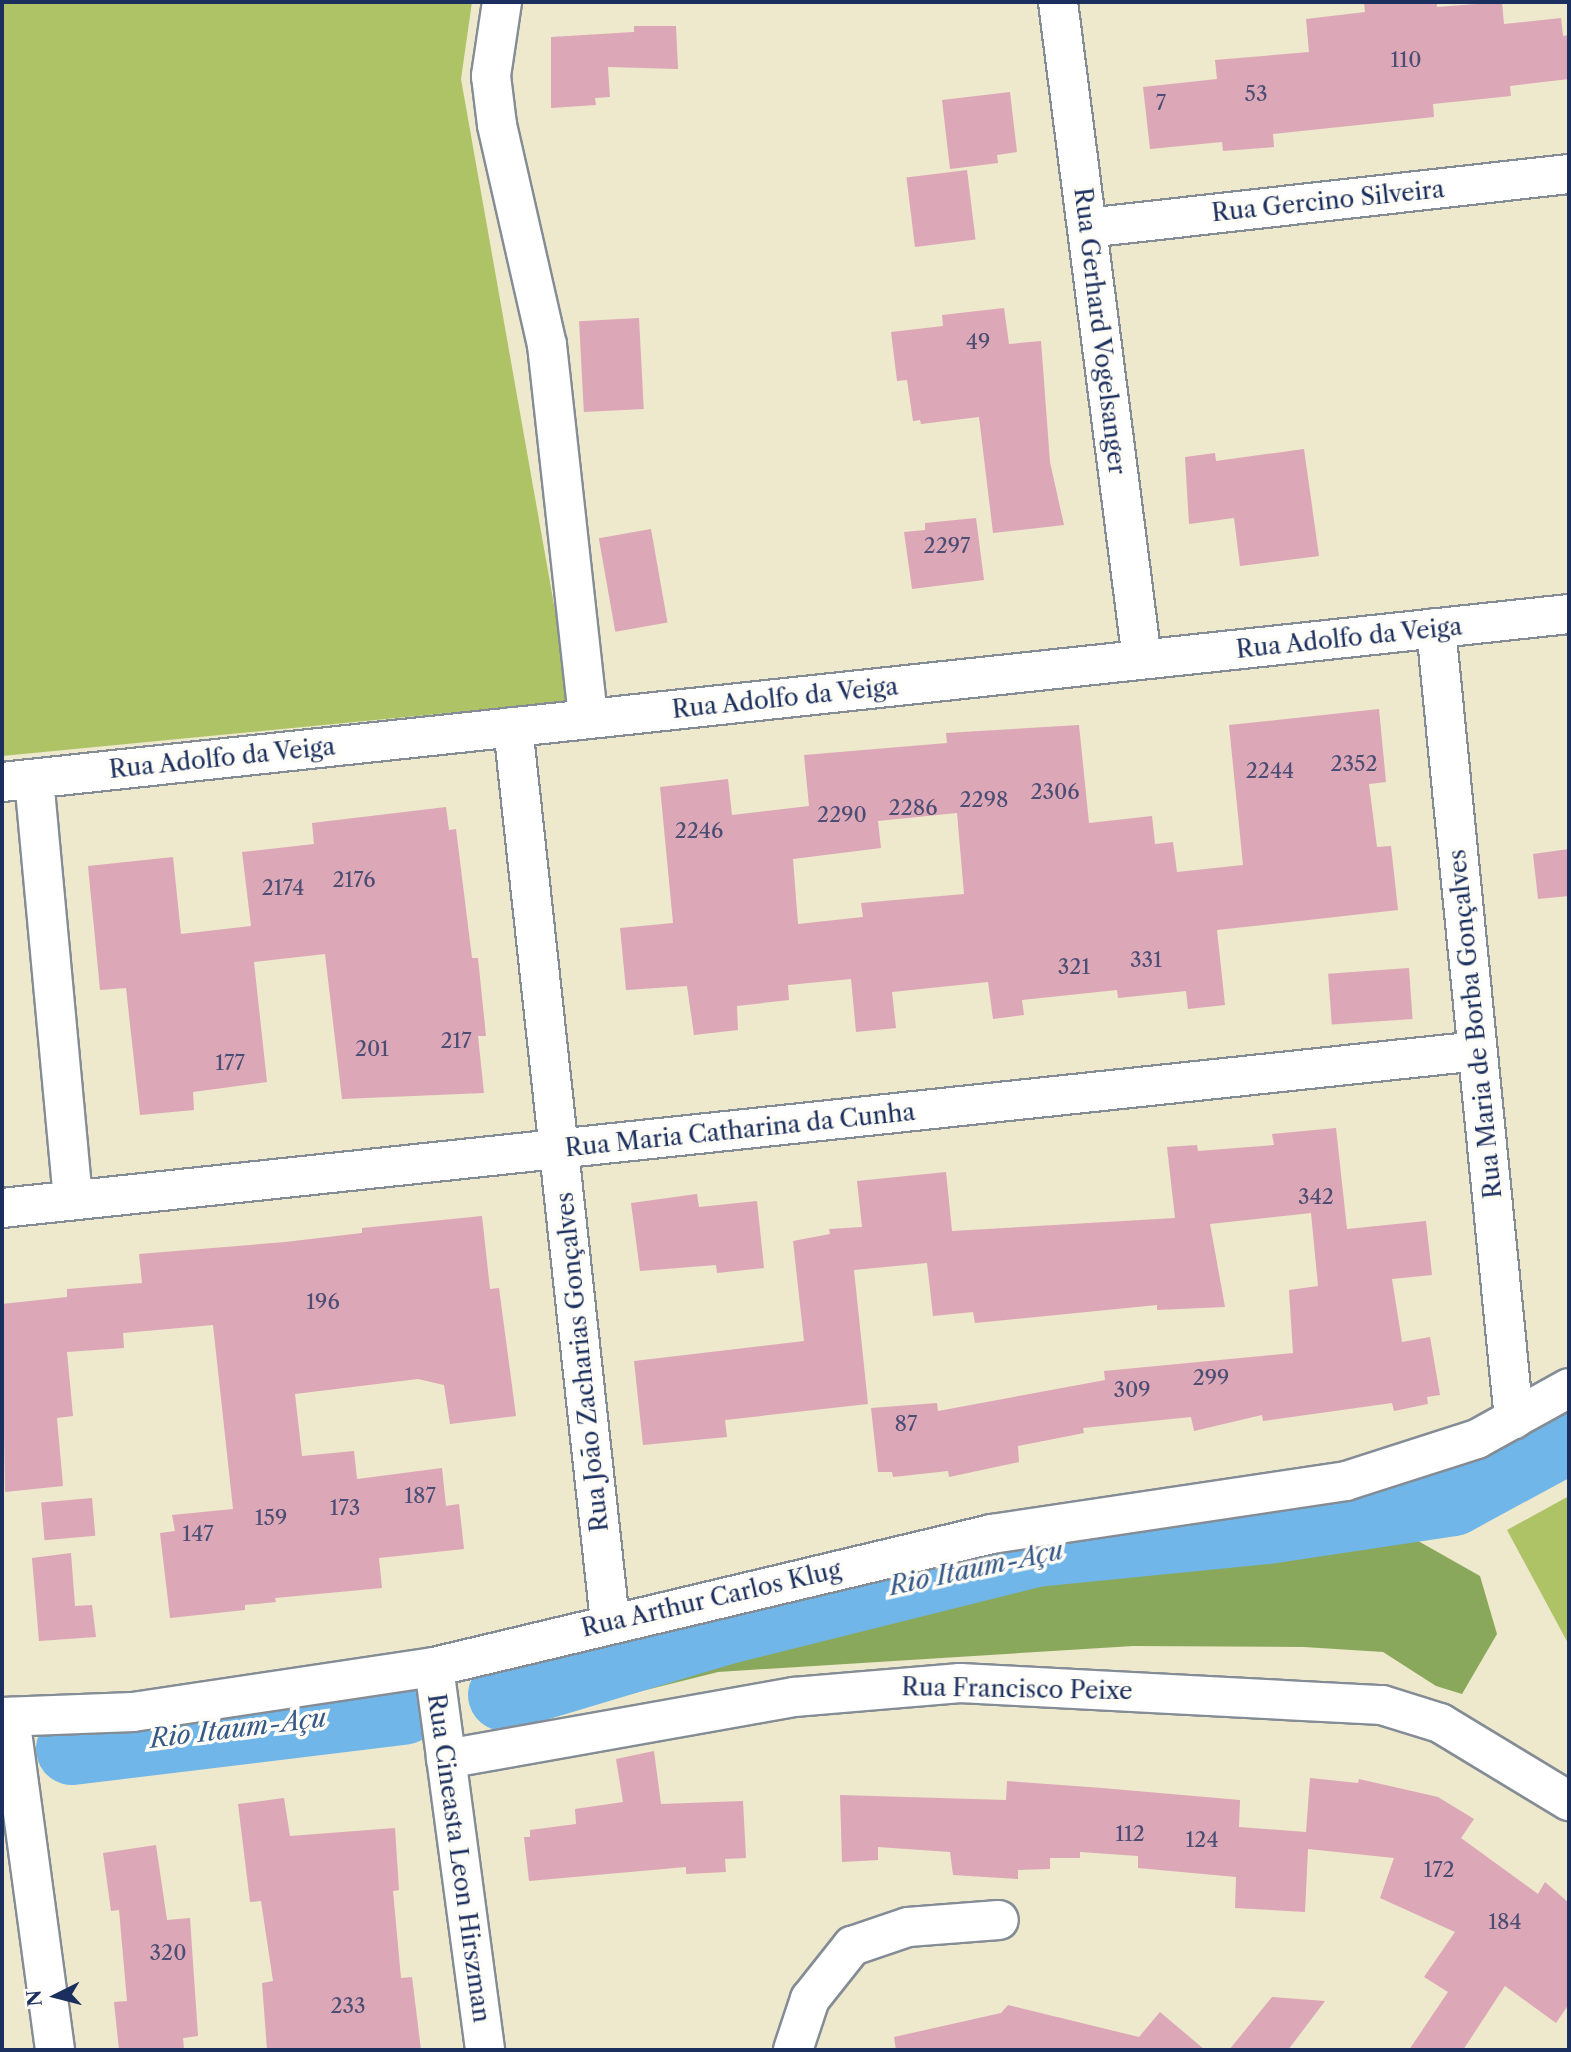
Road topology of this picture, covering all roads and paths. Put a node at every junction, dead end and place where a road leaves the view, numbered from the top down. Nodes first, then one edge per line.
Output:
1 (502, 2) edge
2 (1058, 2) edge
3 (1569, 174) edge
4 (1087, 228) junction
5 (1569, 614) edge
6 (1436, 628) junction
7 (1143, 660) junction
8 (588, 719) junction
9 (513, 727) junction
10 (18, 780) edge
11 (1478, 1051) junction
12 (559, 1149) junction
13 (73, 1200) junction
14 (2, 1208) edge
15 (1569, 1388) edge
16 (1514, 1419) junction
17 (610, 1622) junction
18 (434, 1667) junction
19 (6, 1717) edge
20 (446, 1759) junction
21 (1569, 1801) edge
22 (999, 1920) dead end
23 (55, 2050) edge
24 (485, 2050) edge
25 (793, 2050) edge

1 - 8 street
2 - 4 street, Rua Gerhard Vogelsanger
3 - 4 street, Rua Gercino Silveira
4 - 7 street, Rua Gerhard Vogelsanger
5 - 6 street, Rua Adolfo da Veiga
6 - 7 street, Rua Adolfo da Veiga
6 - 11 street, Rua Maria de Borba Gonçalves
7 - 8 street, Rua Adolfo da Veiga
8 - 9 street, Rua Adolfo da Veiga
9 - 10 street, Rua Adolfo da Veiga
9 - 12 street, Rua João Zacharias Gonçalves
10 - 13 street
11 - 12 street, Rua Maria Catharina da Cunha
11 - 16 street, Rua Maria de Borba Gonçalves
12 - 13 street, Rua Maria Catharina da Cunha
12 - 17 street, Rua João Zacharias Gonçalves
13 - 14 street, Rua Maria Catharina da Cunha
15 - 16 street, Rua Arthur Carlos Klug
16 - 17 street, Rua Arthur Carlos Klug
17 - 18 street, Rua Arthur Carlos Klug
18 - 19 street, Rua Arthur Carlos Klug
18 - 20 street, Rua Cineasta Leon Hirszman
19 - 23 street
20 - 21 street, Rua Francisco Peixe
20 - 24 street, Rua Cineasta Leon Hirszman
22 - 25 street

